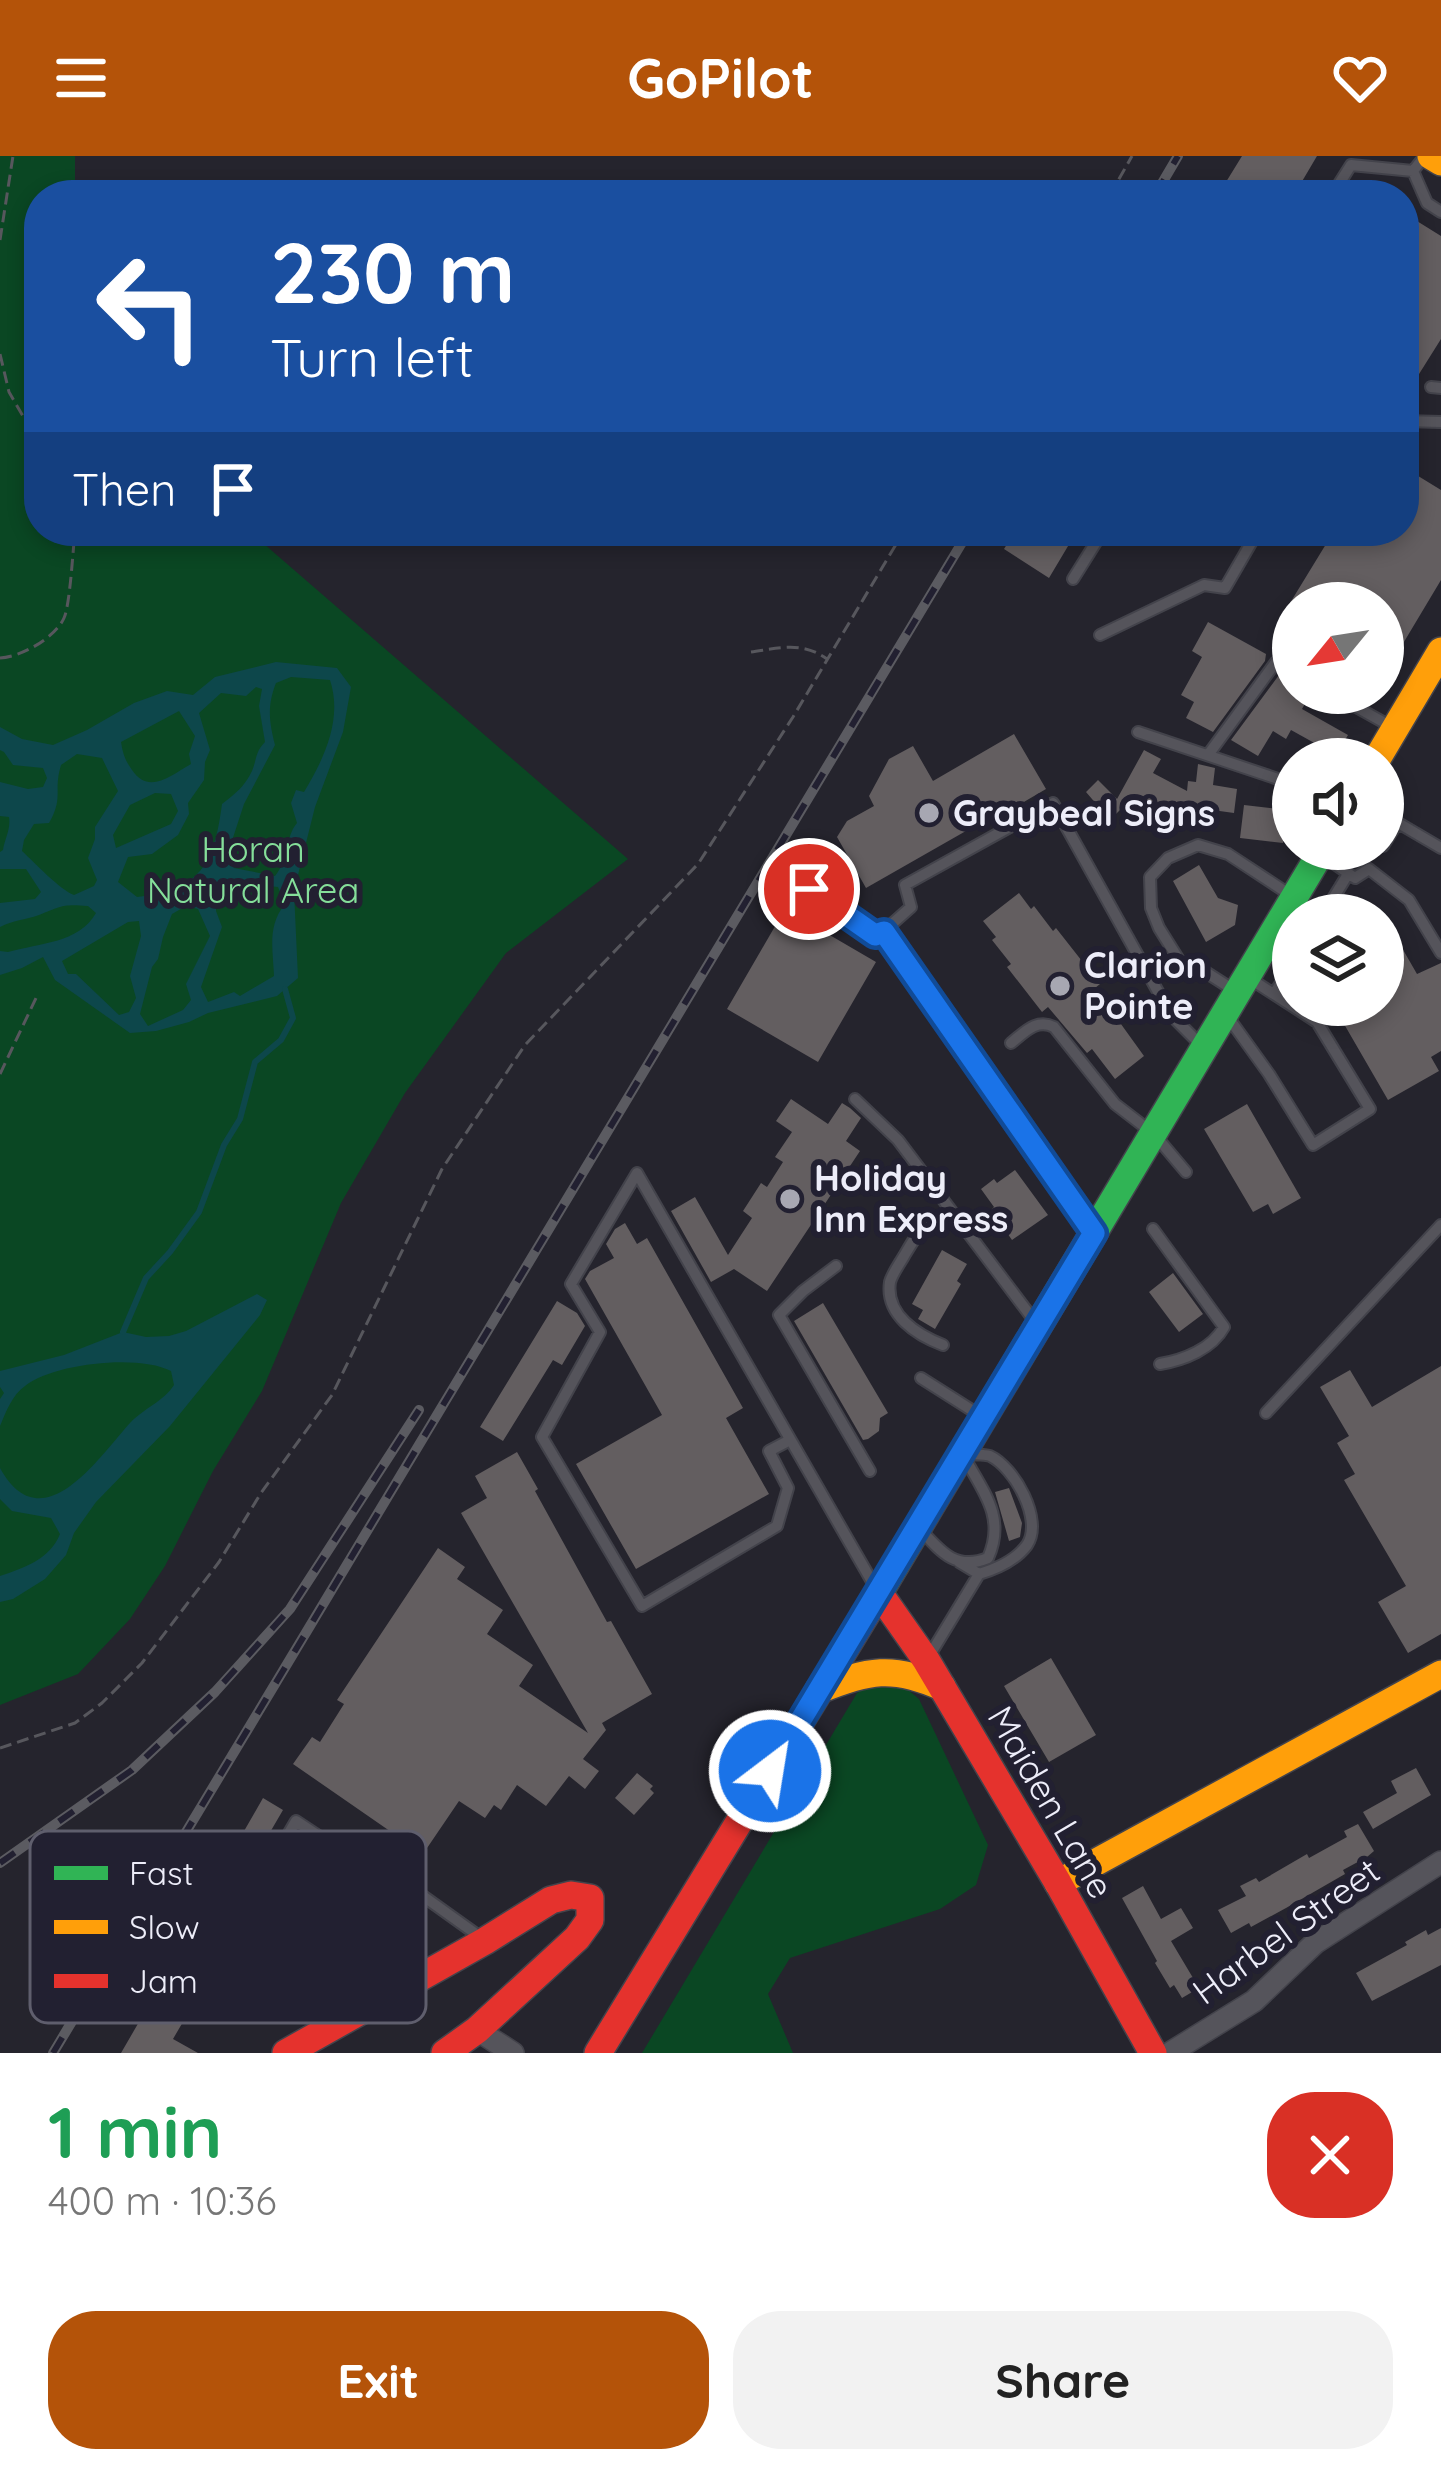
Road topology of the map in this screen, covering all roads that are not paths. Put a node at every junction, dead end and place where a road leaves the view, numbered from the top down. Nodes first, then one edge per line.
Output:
1 (1431, 160) edge
2 (1342, 180) edge
3 (1441, 212) edge
4 (1094, 546) edge
5 (1249, 546) edge
6 (1073, 579) dead end
7 (1100, 635) dead end
8 (1441, 651) edge
9 (1272, 667) edge
10 (1368, 714) edge
11 (1395, 729) junction
12 (1138, 732) dead end
13 (1390, 738) edge
14 (1208, 755) junction
15 (1272, 777) edge
16 (1404, 826) edge
17 (1441, 848) edge
18 (1343, 870) edge
19 (1367, 870) edge
20 (1370, 870) edge
21 (1348, 874) junction
22 (809, 889) dead end
23 (1288, 894) edge
24 (1336, 894) edge
25 (884, 932) junction
26 (1272, 935) edge
27 (1441, 952) edge
28 (1272, 994) edge
29 (1237, 995) junction
30 (1319, 1026) edge
31 (1011, 1043) dead end
32 (1205, 1049) junction
33 (855, 1099) dead end
34 (1154, 1134) junction
35 (1186, 1172) dead end
36 (954, 1214) junction
37 (1441, 1225) edge
38 (1153, 1229) dead end
39 (1094, 1233) junction
40 (836, 1266) dead end
41 (1038, 1327) junction
42 (943, 1345) dead end
43 (1160, 1364) dead end
44 (921, 1378) dead end
45 (1266, 1413) dead end
46 (984, 1418) junction
47 (790, 1440) junction
48 (962, 1454) junction
49 (870, 1471) dead end
50 (918, 1527) junction
51 (959, 1562) junction
52 (979, 1574) junction
53 (879, 1593) junction
54 (926, 1660) junction
55 (1441, 1674) edge
56 (942, 1687) junction
57 (819, 1690) junction
58 (1441, 1862) edge
59 (1058, 1883) junction
60 (426, 1899) edge
61 (485, 1941) junction
62 (426, 1974) edge
63 (336, 2024) edge
64 (477, 2030) junction
65 (286, 2053) edge
66 (446, 2053) edge
67 (513, 2053) edge
68 (598, 2053) edge
69 (1154, 2053) edge
70 (1170, 2053) edge

1 - 2 lane
1 - 3 lane
4 - 6 lane
5 - 7 lane
8 - 11 main road
9 - 14 lane
10 - 11 lane
11 - 13 main road
12 - 14 lane
14 - 15 lane
16 - 17 lane
18 - 21 lane
19 - 21 lane
20 - 27 lane
21 - 24 lane
22 - 25 lane
23 - 29 lane
25 - 32 lane
25 - 39 lane
26 - 29 main road
28 - 29 lane
29 - 30 lane
29 - 32 main road
31 - 34 lane
32 - 34 main road
33 - 36 lane
34 - 35 lane
34 - 39 main road
36 - 41 lane
36 - 42 lane
37 - 45 lane
38 - 43 lane
39 - 41 main road
40 - 49 lane
41 - 46 main road
44 - 46 lane
46 - 48 main road
47 - 47 lane
47 - 53 lane
48 - 50 main road
48 - 51 lane
48 - 52 lane
50 - 51 lane
50 - 53 main road
51 - 52 lane
52 - 54 lane
53 - 54 main road, Maiden Lane
53 - 57 main road
54 - 56 main road, Maiden Lane
55 - 59 main road
56 - 57 main road
56 - 59 main road, Maiden Lane
57 - 68 main road
58 - 70 street, Harbel Street
59 - 69 main road, Maiden Lane
60 - 61 lane
61 - 62 main road
61 - 64 main road
63 - 65 main road
64 - 66 main road
64 - 67 street

